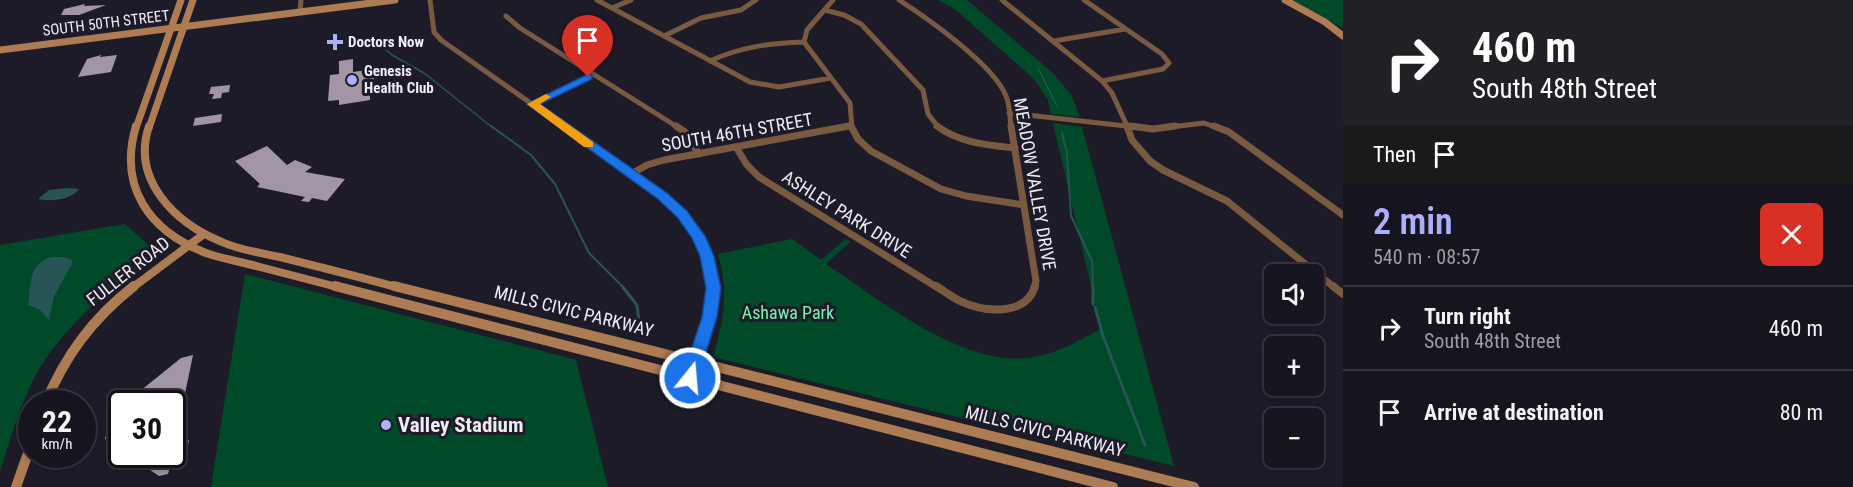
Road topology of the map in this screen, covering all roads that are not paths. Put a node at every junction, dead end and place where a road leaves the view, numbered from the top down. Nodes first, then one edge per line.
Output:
1 (181, 0) edge
2 (193, 0) edge
3 (301, 0) edge
4 (395, 0) edge
5 (430, 0) edge
6 (597, 0) edge
7 (631, 0) edge
8 (756, 0) edge
9 (833, 0) edge
10 (899, 0) edge
11 (1002, 0) edge
12 (1084, 0) edge
13 (1277, 0) edge
14 (1285, 0) edge
15 (612, 8) junction
16 (825, 10) junction
17 (300, 12) junction
18 (506, 16) dead end
19 (184, 27) junction
20 (171, 28) junction
21 (1125, 29) junction
22 (1334, 30) junction
23 (664, 36) junction
24 (1343, 36) edge
25 (1054, 41) junction
26 (804, 42) junction
27 (0, 50) edge
28 (710, 61) junction
29 (594, 74) junction
30 (831, 78) junction
31 (1102, 81) junction
32 (532, 104) junction
33 (1009, 113) junction
34 (851, 126) junction
35 (1128, 128) junction
36 (736, 147) junction
37 (1015, 148) junction
38 (699, 154) junction
39 (631, 174) junction
40 (1024, 205) junction
41 (1343, 214) edge
42 (204, 234) junction
43 (189, 246) junction
44 (1343, 294) edge
45 (951, 297) joint
46 (695, 360) junction
47 (690, 378) junction
48 (51, 390) edge
49 (23, 468) edge
50 (16, 487) edge
51 (1113, 487) edge
52 (1194, 487) edge

1 - 20 main road, MILLS CIVIC PARKWAY
2 - 19 main road, MILLS CIVIC PARKWAY
3 - 17 street
4 - 17 main road, SOUTH 50TH STREET
5 - 32 street
6 - 15 street
7 - 15 street
8 - 23 street
9 - 16 street
10 - 33 street, MEADOW VALLEY DRIVE
11 - 25 street
12 - 21 street
13 - 22 main road
14 - 22 main road
15 - 23 street
16 - 26 street
16 - 37 street
17 - 19 main road, SOUTH 50TH STREET
18 - 29 street
19 - 20 main road, SOUTH 50TH STREET
19 - 42 main road, MILLS CIVIC PARKWAY
20 - 27 main road, SOUTH 50TH STREET
20 - 43 main road, MILLS CIVIC PARKWAY
21 - 25 street
21 - 31 street
22 - 24 main road
23 - 28 street
25 - 31 street
26 - 28 street
26 - 30 street
28 - 30 street
29 - 32 street
29 - 38 street
30 - 34 street
31 - 35 street
32 - 39 street
33 - 35 street
33 - 37 street, MEADOW VALLEY DRIVE
34 - 36 street, SOUTH 46TH STREET
34 - 40 street
35 - 41 street
35 - 44 street
36 - 38 street, SOUTH 46TH STREET
36 - 45 street, ASHLEY PARK DRIVE
37 - 40 street, MEADOW VALLEY DRIVE
38 - 39 street, SOUTH 46TH STREET
39 - 46 street
40 - 45 street, MEADOW VALLEY DRIVE
42 - 43 main road, FULLER ROAD
42 - 46 main road, MILLS CIVIC PARKWAY
43 - 47 main road, MILLS CIVIC PARKWAY
43 - 48 main road, FULLER ROAD
46 - 47 street
46 - 52 main road, MILLS CIVIC PARKWAY
47 - 51 main road, MILLS CIVIC PARKWAY
49 - 50 main road

